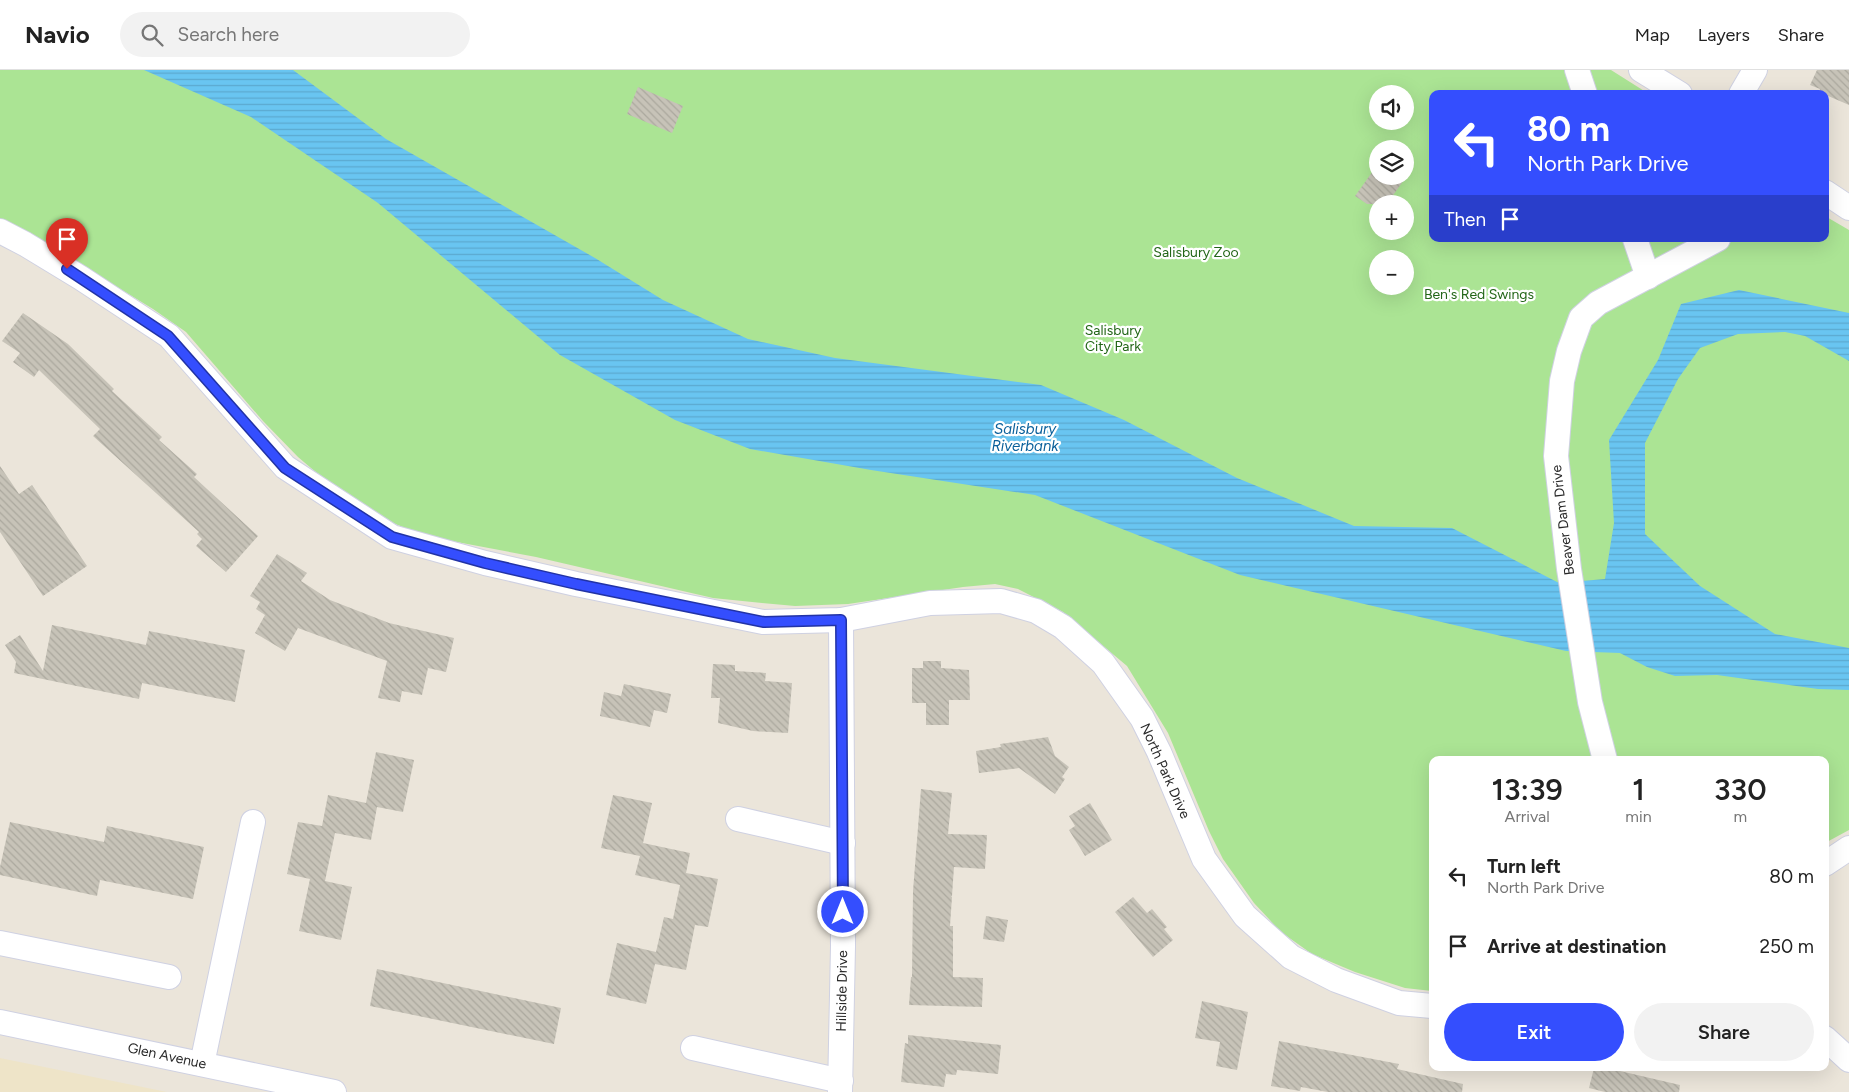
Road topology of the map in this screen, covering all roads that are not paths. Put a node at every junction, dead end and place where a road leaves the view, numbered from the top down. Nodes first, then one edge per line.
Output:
1 (1577, 70) edge
2 (1641, 70) edge
3 (1755, 70) edge
4 (1584, 90) edge
5 (1674, 90) edge
6 (1743, 90) edge
7 (1829, 195) edge
8 (1849, 210) edge
9 (1829, 212) edge
10 (0, 231) edge
11 (1636, 242) edge
12 (1712, 242) edge
13 (1648, 277) junction
14 (841, 620) junction
15 (1604, 756) edge
16 (738, 819) dead end
17 (253, 822) dead end
18 (842, 843) junction
19 (1849, 848) edge
20 (1829, 861) edge
21 (0, 943) edge
22 (169, 977) dead end
23 (1429, 1006) edge
24 (0, 1022) edge
25 (1829, 1042) edge
26 (693, 1048) dead end
27 (1849, 1060) edge
28 (202, 1064) junction
29 (840, 1086) edge
30 (334, 1092) edge

1 - 4 street
2 - 5 street
3 - 6 street
7 - 8 street
8 - 9 street
10 - 14 street, North Park Drive
11 - 13 street
12 - 13 street, Beaver Dam Drive
13 - 15 street, Beaver Dam Drive
14 - 18 street, Hillside Drive
14 - 23 street, North Park Drive
16 - 18 street
17 - 28 street
18 - 29 street, Hillside Drive
19 - 20 street
21 - 22 street
24 - 28 street, Glen Avenue
25 - 27 street
26 - 29 street
28 - 30 street, Glen Avenue

